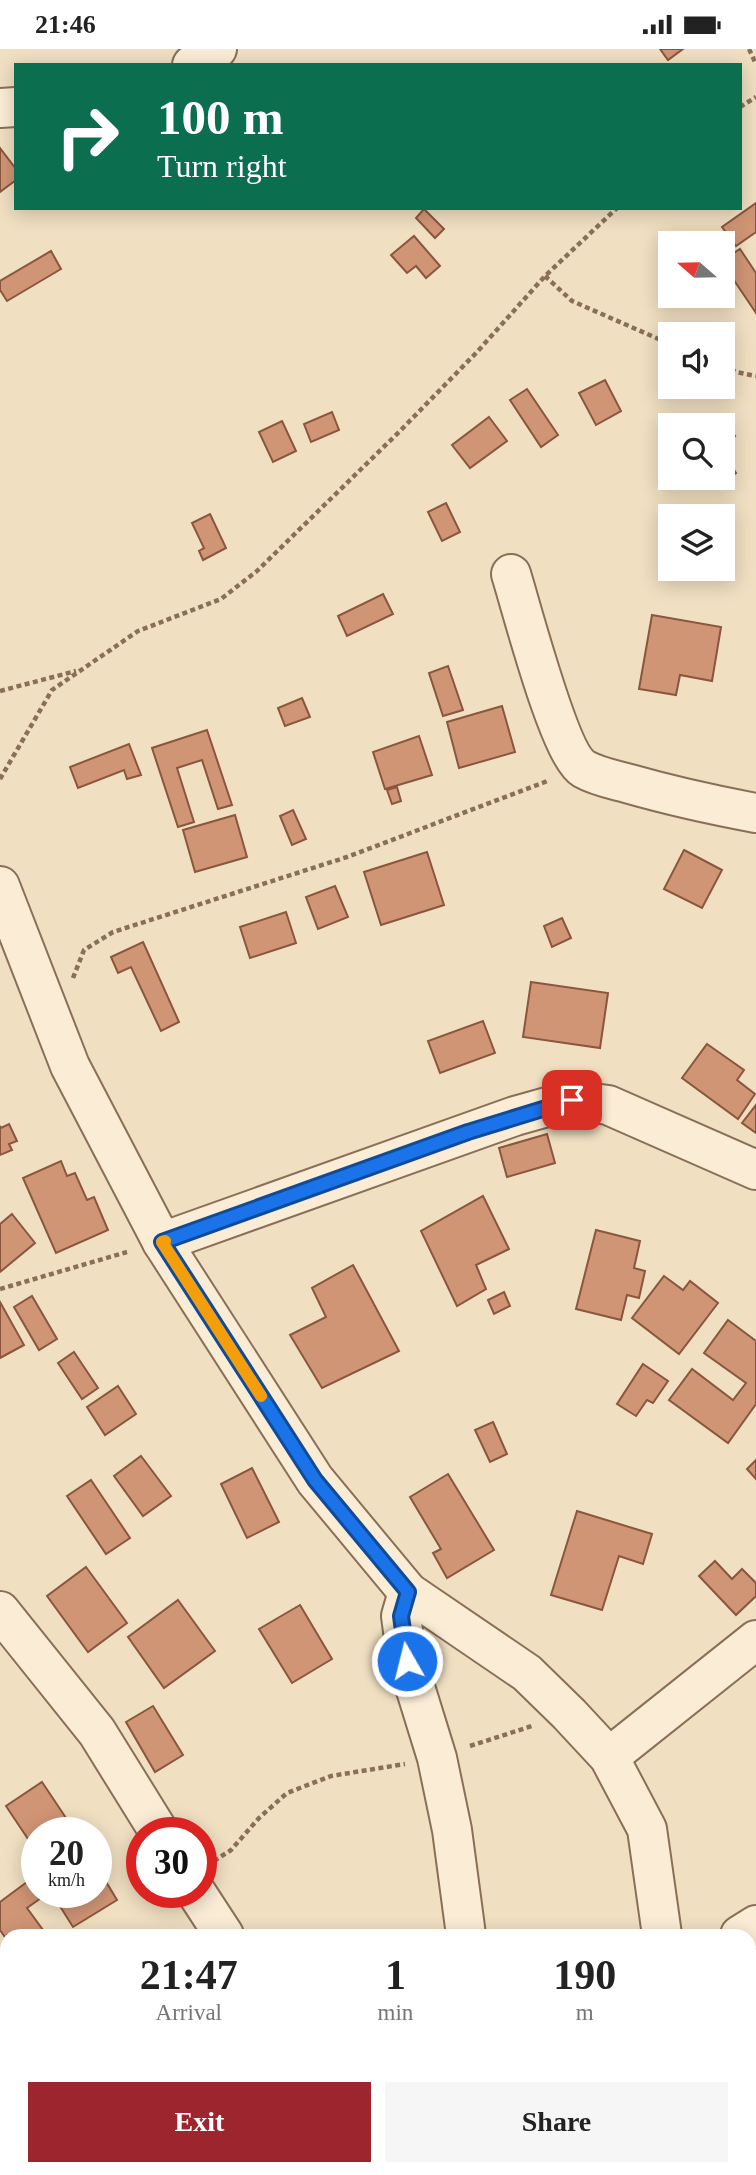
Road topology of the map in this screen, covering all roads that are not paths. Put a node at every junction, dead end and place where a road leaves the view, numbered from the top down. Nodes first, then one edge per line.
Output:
1 (217, 49) edge
2 (195, 63) edge
3 (511, 574) dead end
4 (756, 813) edge
5 (0, 886) edge
6 (756, 1170) edge
7 (162, 1242) junction
8 (408, 1592) junction
9 (0, 1611) edge
10 (756, 1640) edge
11 (609, 1758) junction
12 (150, 1817) edge
13 (215, 1908) edge
14 (222, 1929) edge
15 (465, 1929) edge
16 (662, 1929) edge

1 - 2 street
3 - 4 street
5 - 7 street
6 - 7 street
7 - 8 street
8 - 11 street
8 - 15 street
9 - 12 street
10 - 11 street
11 - 16 street
13 - 14 street

